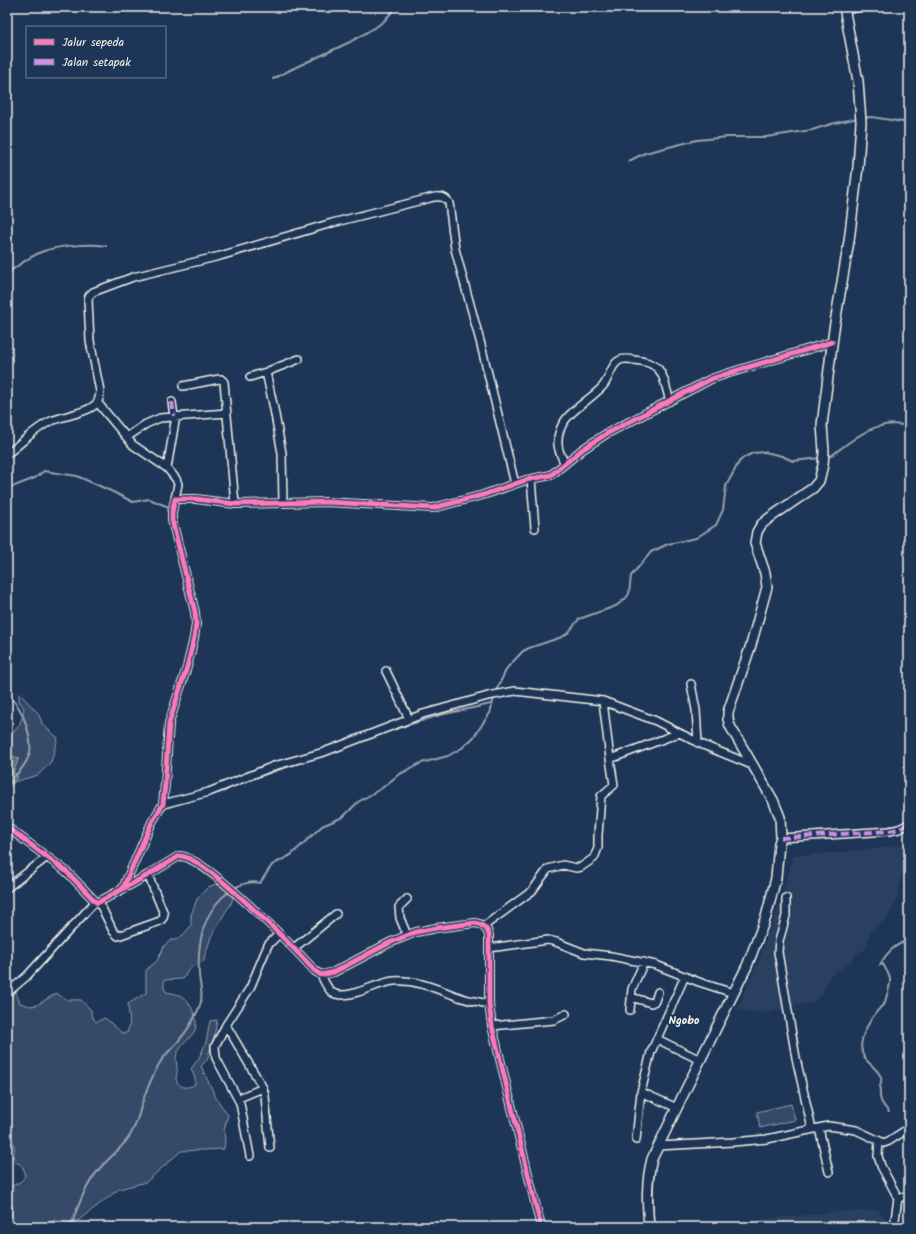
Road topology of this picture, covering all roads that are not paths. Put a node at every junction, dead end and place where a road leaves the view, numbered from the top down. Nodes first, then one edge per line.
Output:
1 (860, 7) edge
2 (844, 9) edge
3 (832, 342) junction
4 (299, 359) dead end
5 (266, 372) junction
6 (250, 377) dead end
7 (182, 386) dead end
8 (670, 401) junction
9 (97, 402) junction
10 (172, 402) dead end
11 (227, 413) junction
12 (175, 416) junction
13 (126, 437) junction
14 (7, 454) edge
15 (565, 464) junction
16 (167, 468) junction
17 (531, 479) junction
18 (515, 484) junction
19 (175, 499) junction
20 (283, 503) junction
21 (235, 504) junction
22 (534, 528) dead end
23 (386, 670) dead end
24 (690, 684) dead end
25 (603, 701) junction
26 (409, 719) junction
27 (679, 733) junction
28 (698, 743) junction
29 (610, 759) junction
30 (752, 765) junction
31 (162, 804) junction
32 (909, 824) edge
33 (7, 827) edge
34 (781, 838) junction
35 (46, 857) junction
36 (148, 875) junction
37 (7, 888) edge
38 (123, 888) junction
39 (786, 898) dead end
40 (407, 899) dead end
41 (97, 902) junction
42 (336, 914) dead end
43 (484, 926) junction
44 (279, 934) junction
45 (407, 936) junction
46 (294, 948) junction
47 (489, 948) junction
48 (644, 962) junction
49 (321, 975) junction
50 (685, 976) junction
51 (658, 992) dead end
52 (7, 993) edge
53 (733, 993) junction
54 (631, 997) junction
55 (489, 1004) junction
56 (630, 1010) dead end
57 (566, 1014) dead end
58 (226, 1024) junction
59 (492, 1026) junction
60 (657, 1039) junction
61 (700, 1060) junction
62 (263, 1088) junction
63 (641, 1092) junction
64 (239, 1098) junction
65 (677, 1108) junction
66 (816, 1128) junction
67 (909, 1128) edge
68 (636, 1140) dead end
69 (879, 1141) junction
70 (658, 1146) junction
71 (270, 1148) dead end
72 (250, 1156) dead end
73 (829, 1172) dead end
74 (909, 1195) edge
75 (898, 1198) junction
76 (541, 1227) edge
77 (650, 1227) edge
78 (894, 1227) edge

1 - 2 street
2 - 3 main road
3 - 8 street
3 - 30 main road
4 - 5 street
5 - 6 street
5 - 20 street
7 - 11 street
8 - 15 street
8 - 15 street
9 - 13 street
9 - 14 street
9 - 18 street
10 - 12 street
11 - 12 street
11 - 21 street
12 - 13 street
12 - 16 street
13 - 16 street
15 - 17 street
16 - 19 street
17 - 18 street
17 - 22 street
18 - 20 street
19 - 21 street
19 - 31 street
20 - 21 street
23 - 26 street
24 - 28 street
25 - 26 street
25 - 27 street
25 - 29 street
26 - 31 street
27 - 28 street
27 - 29 street
28 - 30 street
29 - 43 street
30 - 34 main road
31 - 38 street
32 - 34 street
33 - 35 street
34 - 53 main road
35 - 37 street
35 - 41 street
36 - 38 street
36 - 41 street
36 - 44 street
38 - 41 street
39 - 66 street
40 - 45 street
41 - 52 street
42 - 46 street
43 - 45 street
43 - 47 street
44 - 46 street
44 - 58 street
45 - 49 street
46 - 49 street
47 - 48 street
47 - 55 street
48 - 50 street
48 - 54 street
49 - 55 street
50 - 53 street
50 - 60 street
51 - 54 street
53 - 61 main road
54 - 56 street
55 - 59 street
57 - 59 street
58 - 62 street
58 - 64 street
59 - 76 street
60 - 61 street
60 - 63 street
61 - 65 main road
62 - 64 street
62 - 71 street
63 - 65 street
63 - 68 street
64 - 72 street
65 - 70 main road
66 - 69 street
66 - 70 street
66 - 73 street
67 - 69 street
69 - 75 street
70 - 77 main road
74 - 75 street
75 - 78 street

